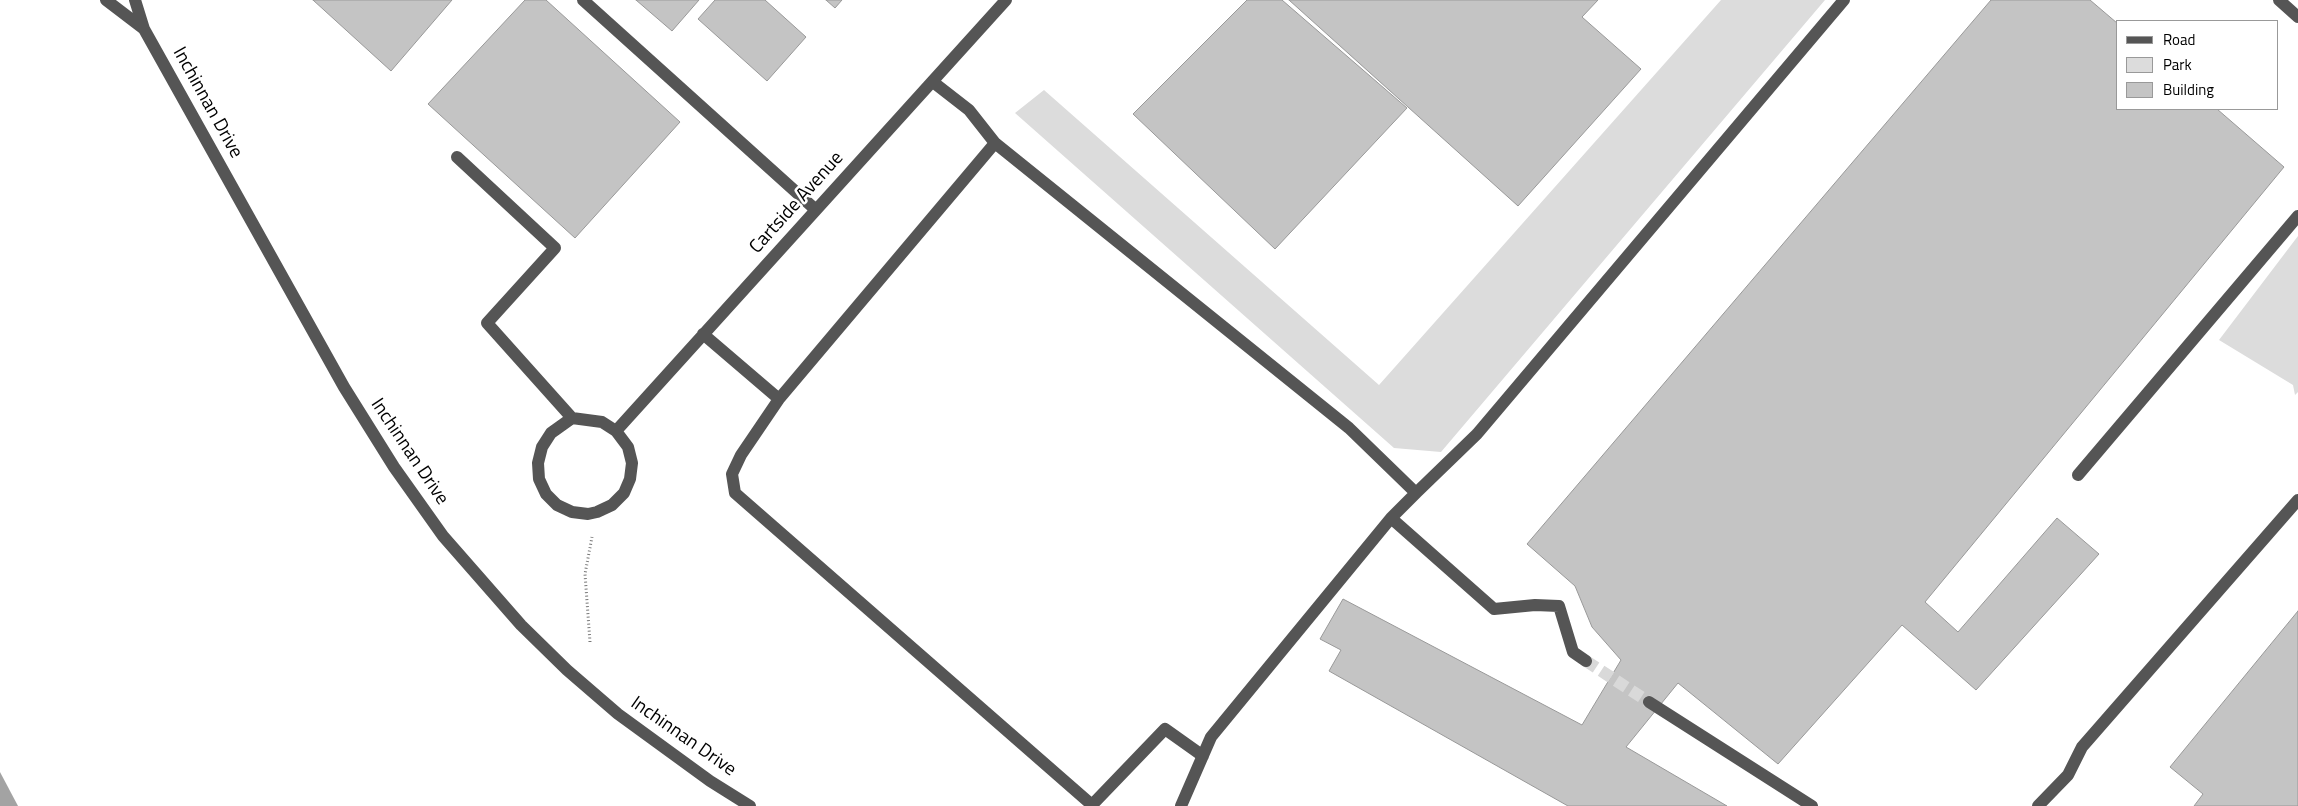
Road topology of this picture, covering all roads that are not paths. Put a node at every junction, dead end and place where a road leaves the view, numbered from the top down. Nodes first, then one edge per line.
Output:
1 (106, 0) edge
2 (135, 0) edge
3 (583, 0) edge
4 (1006, 0) edge
5 (1844, 0) edge
6 (2279, 0) edge
7 (2298, 17) edge
8 (144, 29) junction
9 (933, 82) junction
10 (995, 142) junction
11 (457, 157) dead end
12 (816, 210) junction
13 (2298, 216) edge
14 (703, 334) junction
15 (779, 399) junction
16 (572, 418) junction
17 (616, 431) junction
18 (2078, 475) dead end
19 (1416, 493) junction
20 (2298, 500) edge
21 (1391, 518) junction
22 (1586, 661) tunnel mouth
23 (1649, 702) tunnel mouth
24 (1203, 756) junction
25 (750, 806) edge
26 (1181, 806) edge
27 (1812, 806) edge
28 (2038, 806) edge

1 - 8 street, Inchinnan Drive
2 - 8 street, Inchinnan Drive
3 - 12 street
4 - 9 street, Cartside Avenue
5 - 19 street
6 - 7 street
8 - 25 street, Inchinnan Drive
9 - 10 street
9 - 12 street, Cartside Avenue
10 - 15 street
10 - 19 street
11 - 16 street
12 - 14 street, Cartside Avenue
13 - 18 street
14 - 15 street
14 - 17 street, Cartside Avenue
15 - 24 street
16 - 17 street
16 - 17 street
19 - 21 street
20 - 28 street
21 - 22 street
21 - 24 street
23 - 27 street
24 - 26 street

